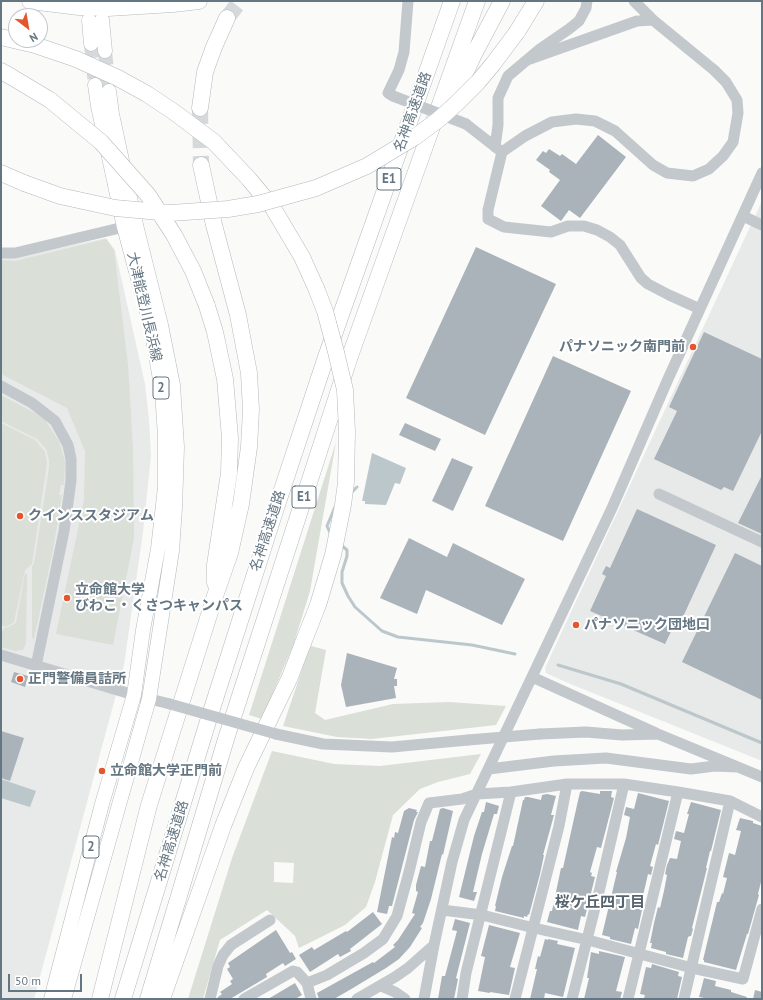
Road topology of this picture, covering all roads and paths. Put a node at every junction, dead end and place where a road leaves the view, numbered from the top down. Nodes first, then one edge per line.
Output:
1 (30, 1) edge
2 (200, 1) edge
3 (408, 1) edge
4 (452, 1) edge
5 (477, 1) edge
6 (502, 1) edge
7 (536, 1) edge
8 (588, 1) edge
9 (634, 1) edge
10 (227, 18) tunnel mouth
11 (653, 20) junction
12 (1, 37) edge
13 (91, 44) tunnel mouth
14 (105, 51) tunnel mouth
15 (527, 60) junction
16 (1, 72) edge
17 (95, 85) tunnel mouth
18 (109, 91) tunnel mouth
19 (200, 108) tunnel mouth
20 (498, 149) junction
21 (201, 165) tunnel mouth
22 (1, 173) edge
23 (762, 173) edge
24 (743, 216) junction
25 (762, 225) edge
26 (124, 227) junction
27 (1, 253) edge
28 (700, 309) junction
29 (350, 356) junction
30 (1, 386) edge
31 (659, 494) dead end
32 (762, 542) edge
33 (215, 596) junction
34 (1, 655) edge
35 (36, 666) junction
36 (532, 677) junction
37 (134, 695) junction
38 (149, 699) junction
39 (658, 734) junction
40 (737, 767) junction
41 (489, 769) junction
42 (762, 777) edge
43 (567, 784) junction
44 (624, 784) junction
45 (511, 792) junction
46 (678, 792) junction
47 (477, 794) junction
48 (730, 801) junction
49 (762, 817) edge
50 (762, 909) edge
51 (442, 910) junction
52 (482, 915) junction
53 (270, 920) dead end
54 (534, 928) junction
55 (588, 940) junction
56 (434, 945) junction
57 (639, 955) junction
58 (692, 968) junction
59 (307, 983) junction
60 (381, 986) junction
61 (51, 999) edge
62 (64, 999) edge
63 (100, 999) edge
64 (123, 999) edge
65 (148, 999) edge
66 (162, 999) edge
67 (210, 999) edge
68 (244, 999) edge
69 (311, 999) edge
70 (357, 999) edge
71 (405, 999) edge
72 (424, 999) edge
73 (462, 999) edge
74 (515, 999) edge
75 (572, 999) edge
76 (628, 999) edge
77 (684, 999) edge

1 - 2 highway
3 - 20 street, bridge
4 - 64 highway, 名神高速道路 / E1
5 - 29 highway, 名神高速道路 / E1
6 - 29 highway
7 - 22 highway, bridge
8 - 15 street
9 - 11 street
10 - 19 highway
11 - 15 street
11 - 20 street
12 - 66 highway, bridge
13 - 14 main road
15 - 20 street
16 - 33 highway, bridge
17 - 26 main road, 大津能登川長浜線 / 2
18 - 38 main road, 大津能登川長浜線 / 2
20 - 28 street
21 - 33 highway
23 - 24 street
24 - 25 street
24 - 28 street
26 - 27 street
26 - 37 main road, 大津能登川長浜線 / 2
28 - 36 street
29 - 65 highway, 名神高速道路 / E1
30 - 35 street
31 - 32 street
33 - 63 highway
34 - 35 street
35 - 37 street
36 - 39 street
36 - 41 street
37 - 38 street
37 - 61 main road, 大津能登川長浜線 / 2
38 - 39 street, bridge
38 - 62 main road, 大津能登川長浜線 / 2
39 - 40 street
40 - 41 street
40 - 42 street
41 - 47 street
43 - 44 street
43 - 45 street
43 - 54 street
44 - 46 street
44 - 55 street
45 - 47 street
45 - 52 street
46 - 48 street
46 - 57 street
47 - 51 street
47 - 59 street
48 - 49 street
48 - 58 street
50 - 58 street
51 - 52 street
51 - 56 street
52 - 54 street
52 - 73 street
53 - 67 street
54 - 55 street
54 - 74 street
55 - 57 street
55 - 75 street
56 - 60 street
56 - 72 street
57 - 58 street
57 - 76 street
58 - 77 street
59 - 68 street
59 - 69 street
60 - 70 street
60 - 71 street

